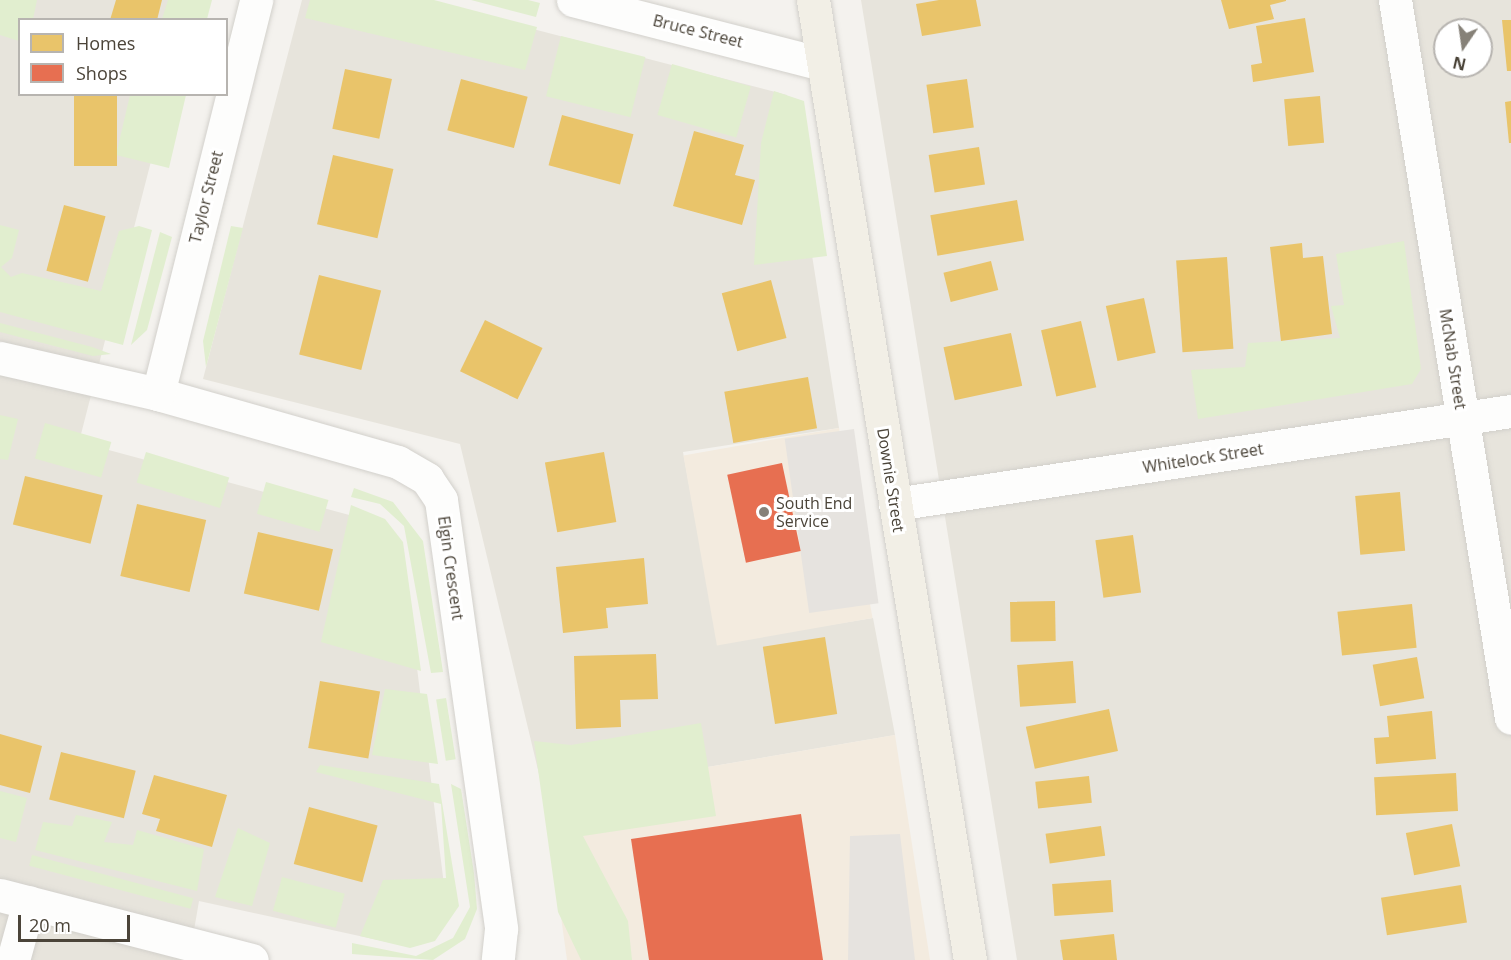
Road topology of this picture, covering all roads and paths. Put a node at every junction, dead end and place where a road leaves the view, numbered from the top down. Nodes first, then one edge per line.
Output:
1 (256, 0) edge
2 (573, 0) edge
3 (813, 0) edge
4 (1395, 0) edge
5 (822, 64) junction
6 (0, 358) edge
7 (158, 394) junction
8 (1511, 411) edge
9 (1463, 419) junction
10 (895, 504) junction
11 (1511, 718) edge
12 (15, 899) edge
13 (14, 960) edge
14 (252, 960) edge
15 (498, 960) edge
16 (970, 960) edge

1 - 7 street, Taylor Street
2 - 5 street, Bruce Street
3 - 5 main road, Downie Street
4 - 9 street, McNab Street
5 - 10 main road, Downie Street
6 - 7 street, Elgin Crescent
7 - 15 street, Elgin Crescent
8 - 9 street, Whitelock Street
9 - 10 street, Whitelock Street
9 - 11 street, McNab Street
10 - 16 main road, Downie Street
12 - 13 street
12 - 14 street

